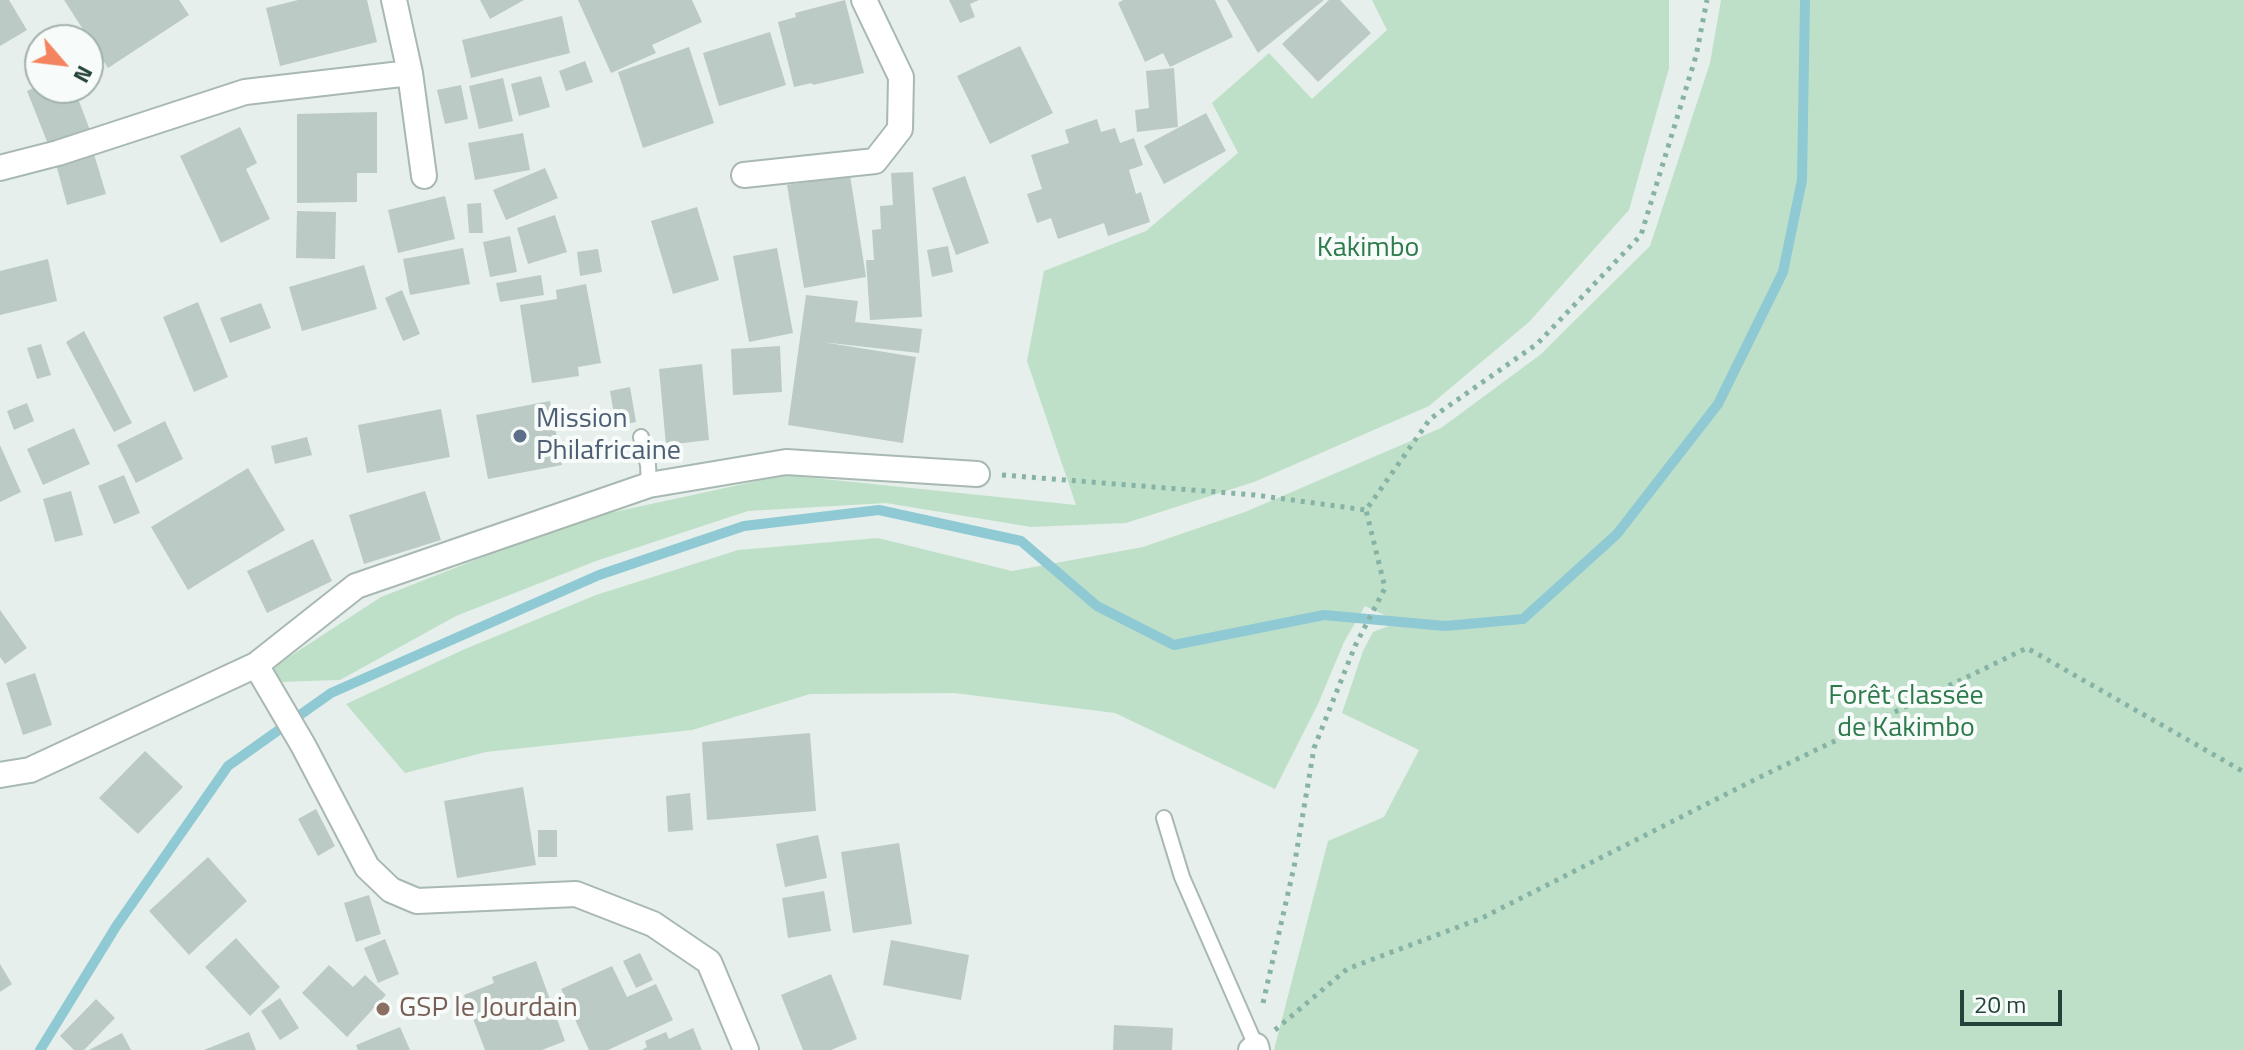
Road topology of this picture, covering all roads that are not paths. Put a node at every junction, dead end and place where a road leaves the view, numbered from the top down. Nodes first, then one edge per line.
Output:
1 (394, 0) edge
2 (864, 0) edge
3 (410, 73) junction
4 (0, 168) edge
5 (744, 175) dead end
6 (424, 176) dead end
7 (641, 437) dead end
8 (977, 474) road end
9 (649, 485) junction
10 (256, 665) junction
11 (0, 775) edge
12 (1164, 818) dead end
13 (1255, 1049) edge
14 (746, 1050) edge

1 - 3 street
2 - 5 street
3 - 4 street
3 - 6 street
7 - 9 lane
8 - 9 street
9 - 10 street
10 - 11 street
10 - 14 street
12 - 13 lane

